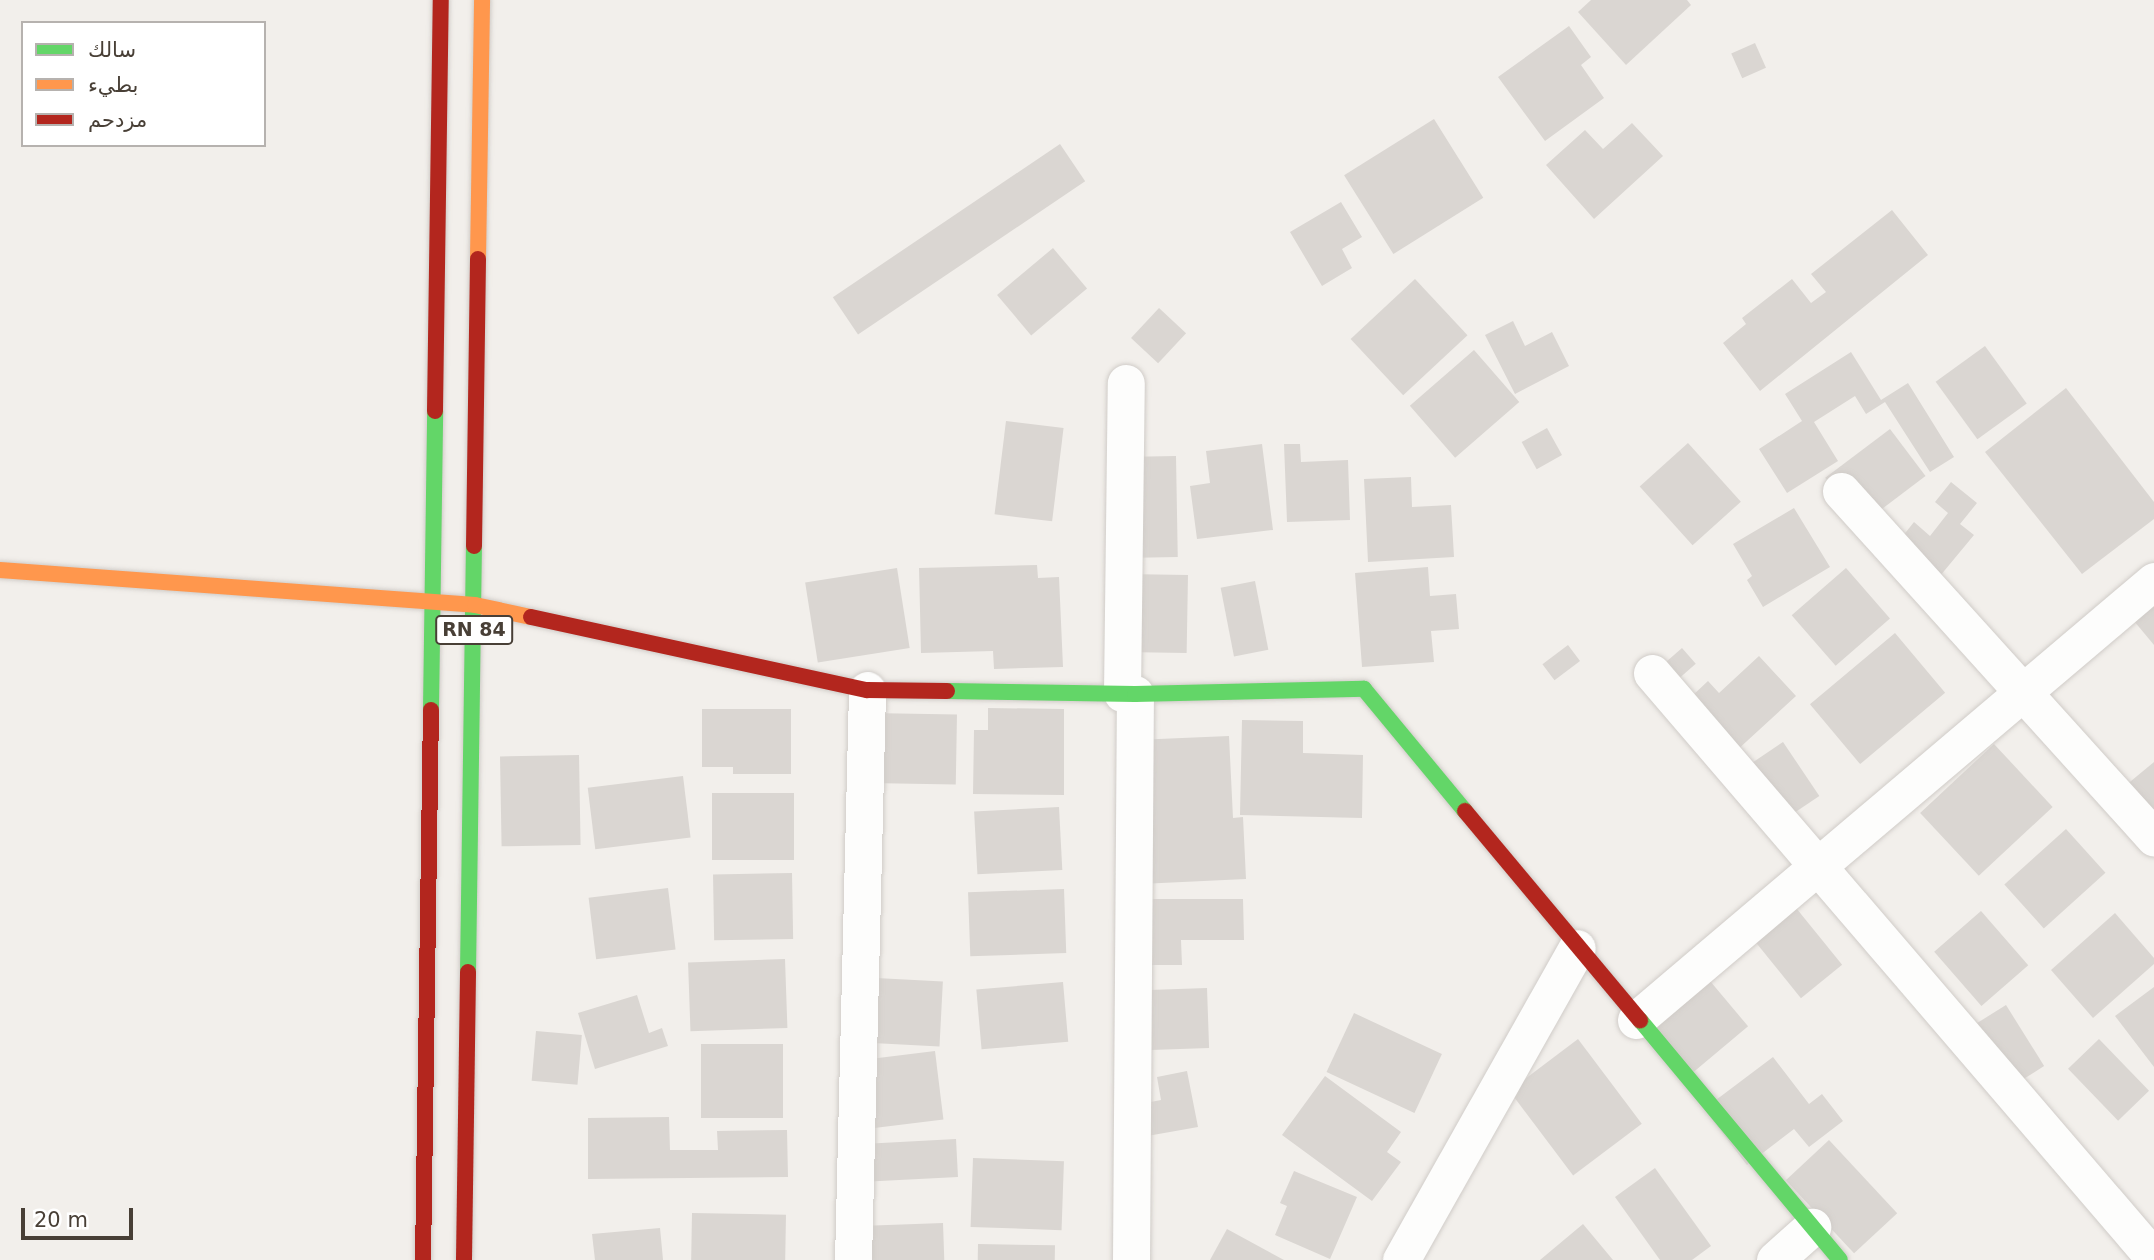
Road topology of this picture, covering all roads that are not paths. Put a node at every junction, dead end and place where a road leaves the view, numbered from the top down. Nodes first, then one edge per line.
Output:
1 (441, 0) edge
2 (482, 0) edge
3 (1126, 383) dead end
4 (1841, 491) dead end
5 (0, 570) edge
6 (2154, 581) edge
7 (435, 601) junction
8 (475, 605) junction
9 (1652, 673) dead end
10 (867, 690) junction
11 (1129, 694) junction
12 (2024, 694) junction
13 (2154, 837) edge
14 (1819, 866) junction
15 (1577, 948) junction
16 (1636, 1020) junction
17 (1812, 1227) junction
18 (2154, 1258) edge
19 (423, 1260) edge
20 (464, 1260) edge
21 (853, 1260) edge
22 (1131, 1260) edge
23 (1401, 1260) edge
24 (1775, 1260) edge
25 (1840, 1260) edge

1 - 7 main road, RN 84
2 - 8 main road, RN 84
3 - 11 street
4 - 12 street
5 - 7 main road
6 - 12 street
7 - 8 main road
7 - 19 main road, RN 84
8 - 10 main road
8 - 20 main road, RN 84
9 - 14 street
10 - 11 main road
10 - 21 street
11 - 15 main road
11 - 22 street
12 - 13 street
12 - 14 street
14 - 16 street
14 - 18 street
15 - 16 main road
15 - 23 street
16 - 17 main road
17 - 24 street
17 - 25 main road

